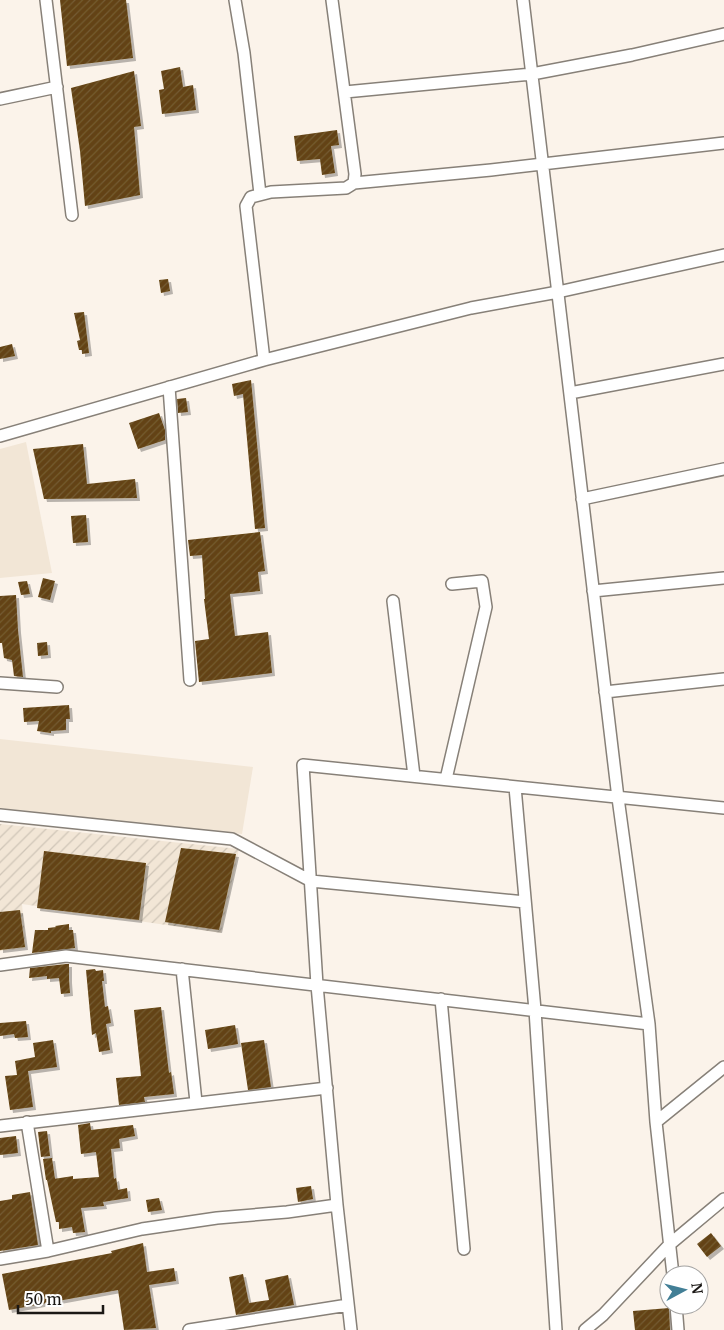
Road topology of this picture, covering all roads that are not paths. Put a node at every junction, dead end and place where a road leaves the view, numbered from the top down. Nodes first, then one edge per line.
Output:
1 (46, 0) edge
2 (235, 0) edge
3 (332, 0) edge
4 (523, 0) edge
5 (724, 34) edge
6 (532, 74) junction
7 (56, 87) junction
8 (345, 92) junction
9 (0, 99) edge
10 (724, 142) edge
11 (542, 164) junction
12 (354, 183) junction
13 (260, 194) junction
14 (72, 215) dead end
15 (724, 255) edge
16 (558, 292) junction
17 (264, 360) junction
18 (724, 364) edge
19 (169, 387) junction
20 (570, 393) junction
21 (0, 436) edge
22 (724, 469) edge
23 (582, 499) junction
24 (724, 578) edge
25 (452, 584) dead end
26 (593, 591) junction
27 (393, 602) dead end
28 (724, 679) edge
29 (190, 680) dead end
30 (0, 683) edge
31 (57, 687) dead end
32 (605, 692) junction
33 (414, 776) junction
34 (446, 779) junction
35 (515, 787) junction
36 (618, 798) junction
37 (724, 808) edge
38 (0, 815) edge
39 (310, 881) junction
40 (526, 902) junction
41 (0, 965) edge
42 (182, 969) junction
43 (317, 985) junction
44 (441, 999) junction
45 (535, 1010) junction
46 (649, 1024) junction
47 (724, 1067) edge
48 (327, 1088) junction
49 (196, 1102) junction
50 (27, 1122) junction
51 (656, 1122) junction
52 (0, 1126) edge
53 (724, 1198) edge
54 (337, 1205) junction
55 (670, 1244) junction
56 (464, 1249) dead end
57 (48, 1251) junction
58 (0, 1259) edge
59 (672, 1265) edge
60 (348, 1305) junction
61 (677, 1315) edge
62 (220, 1328) edge
63 (189, 1330) edge
64 (351, 1330) edge
65 (556, 1330) edge
66 (585, 1330) edge
67 (678, 1330) edge

1 - 7 street
2 - 13 street
3 - 8 street
4 - 6 street
5 - 6 street
6 - 8 street
6 - 11 street
7 - 9 street
7 - 14 street
8 - 12 street
10 - 11 street
11 - 12 street
11 - 16 street
12 - 13 street
13 - 17 street
15 - 16 street
16 - 17 street
16 - 20 street
17 - 19 street
18 - 20 street
19 - 21 street
19 - 29 street
20 - 23 street
22 - 23 street
23 - 26 street
24 - 26 street
25 - 34 street
26 - 32 street
27 - 33 street
28 - 32 street
30 - 31 street
32 - 36 street
33 - 34 street
33 - 39 street
34 - 35 street
35 - 36 street
35 - 40 street
36 - 37 street
36 - 46 street
38 - 39 street
39 - 40 street
39 - 43 street
40 - 45 street
41 - 42 street
42 - 43 street
42 - 49 street
43 - 44 street
43 - 48 street
44 - 45 street
44 - 56 street
45 - 46 street
45 - 65 street
46 - 51 street
47 - 51 street
48 - 49 street
48 - 54 street
49 - 50 street
50 - 52 street
50 - 57 street
51 - 55 street
53 - 55 street
54 - 57 street
54 - 60 street
55 - 59 street
55 - 66 street
57 - 58 street
60 - 62 street
60 - 64 street
61 - 67 street
62 - 63 street

